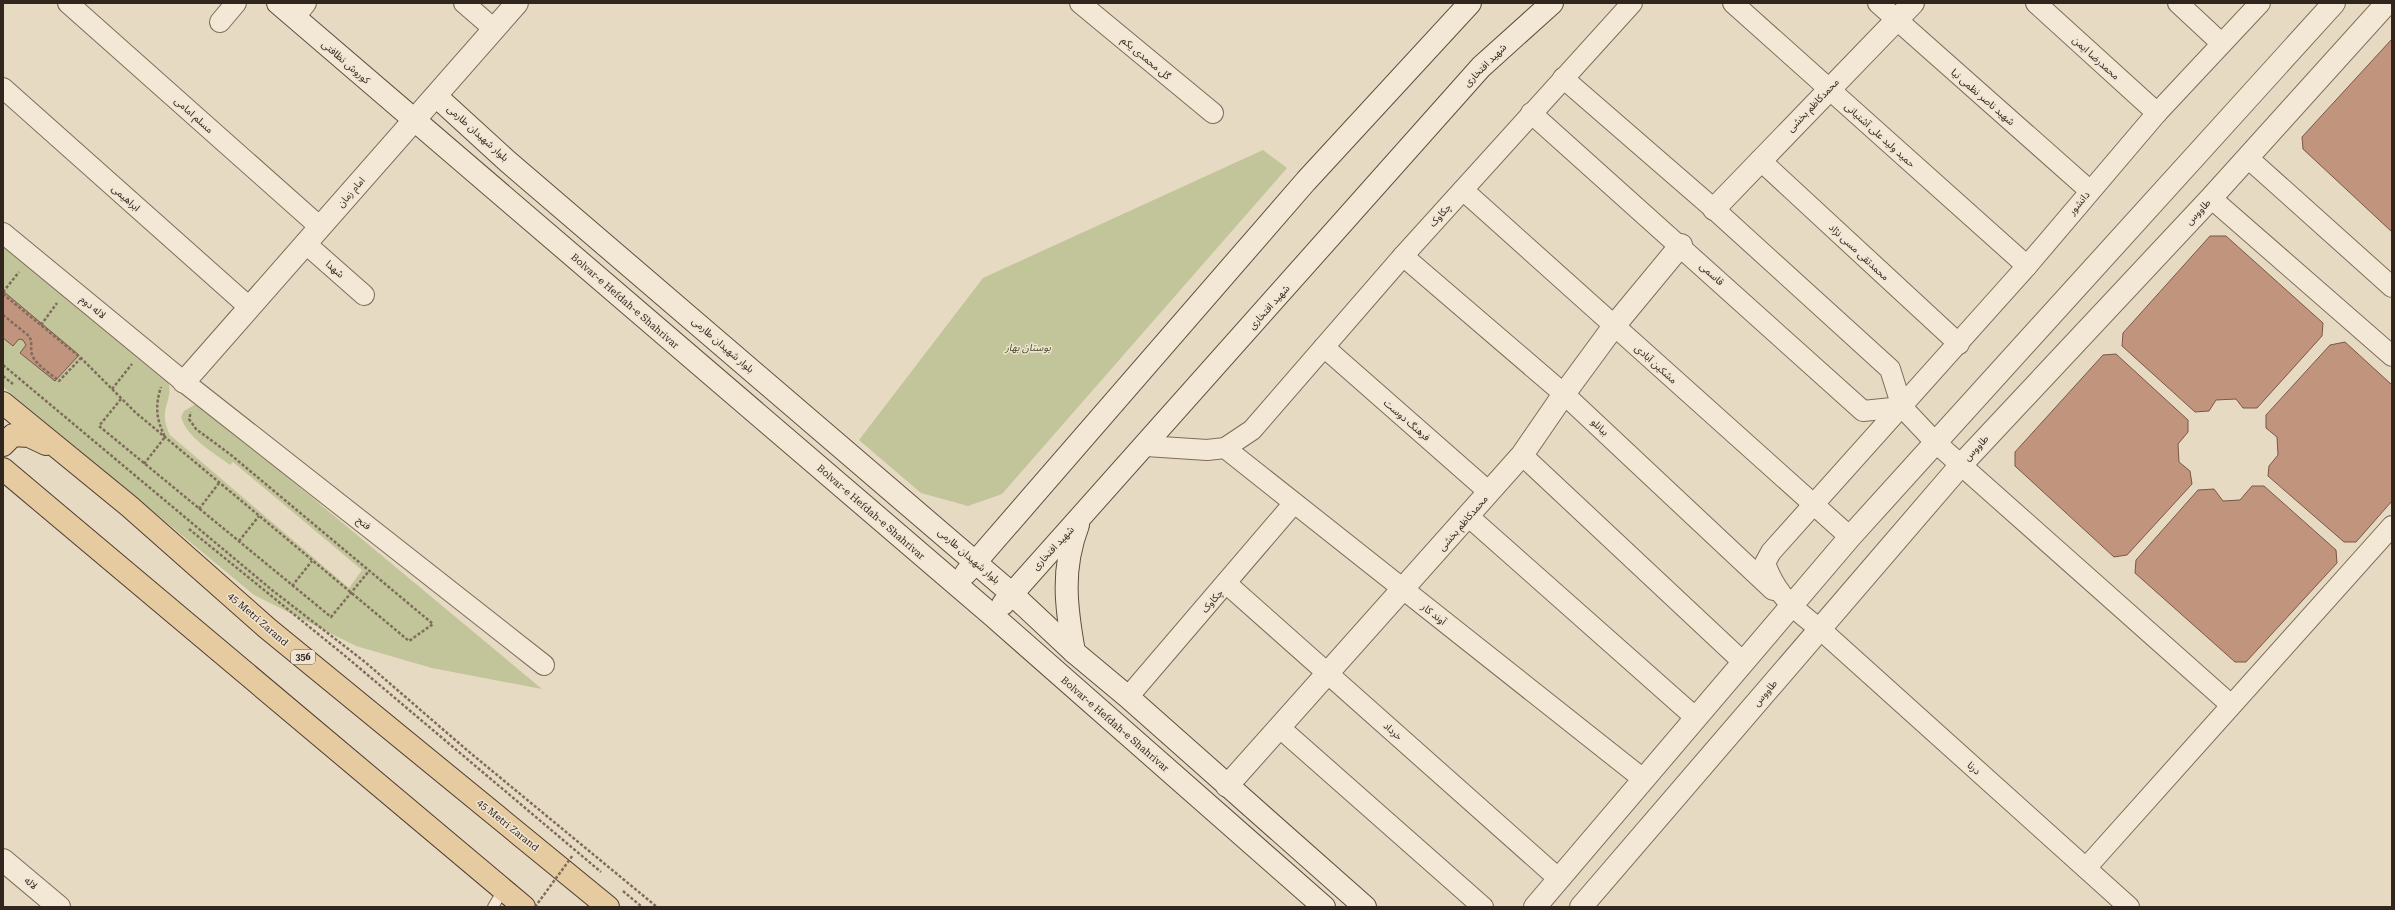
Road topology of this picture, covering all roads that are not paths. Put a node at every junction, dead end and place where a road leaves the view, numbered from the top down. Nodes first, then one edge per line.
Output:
1 (68, 3) edge
2 (236, 3) edge
3 (278, 3) edge
4 (464, 3) edge
5 (517, 3) edge
6 (1080, 3) edge
7 (1470, 3) edge
8 (1552, 3) edge
9 (1632, 3) edge
10 (1733, 3) edge
11 (1878, 3) edge
12 (1913, 3) edge
13 (2036, 3) edge
14 (2178, 3) edge
15 (2260, 3) edge
16 (2334, 3) edge
17 (2387, 3) edge
18 (301, 10) edge
19 (1897, 21) junction
20 (220, 22) dead end
21 (494, 30) junction
22 (2221, 43) junction
23 (1563, 78) junction
24 (3, 88) edge
25 (1828, 89) junction
26 (436, 96) junction
27 (1213, 113) dead end
28 (1531, 113) junction
29 (2157, 113) junction
30 (414, 120) junction
31 (2248, 158) junction
32 (1760, 160) junction
33 (1463, 190) junction
34 (2089, 190) junction
35 (2211, 198) junction
36 (1714, 209) junction
37 (320, 227) junction
38 (3, 233) edge
39 (306, 244) junction
40 (1681, 245) junction
41 (1403, 256) junction
42 (2027, 266) junction
43 (2392, 287) edge
44 (364, 295) dead end
45 (249, 307) junction
46 (1614, 326) junction
47 (1959, 344) junction
48 (1324, 347) junction
49 (2392, 356) edge
50 (184, 382) junction
51 (9, 394) edge
52 (1564, 394) junction
53 (1902, 407) junction
54 (1935, 442) junction
55 (3, 445) edge
56 (1146, 446) junction
57 (1225, 448) junction
58 (3, 455) edge
59 (66, 455) junction
60 (1522, 456) junction
61 (1960, 466) junction
62 (3, 469) edge
63 (22, 485) junction
64 (1490, 492) junction
65 (1294, 503) junction
66 (1813, 504) junction
67 (1468, 516) junction
68 (1080, 520) junction
69 (2392, 526) edge
70 (1850, 537) junction
71 (976, 562) junction
72 (955, 584) junction
73 (1227, 584) junction
74 (1404, 590) junction
75 (1011, 593) junction
76 (1790, 606) junction
77 (993, 616) junction
78 (1820, 629) junction
79 (1074, 652) junction
80 (1743, 662) junction
81 (544, 665) dead end
82 (1328, 673) junction
83 (1128, 697) junction
84 (2231, 705) junction
85 (1696, 718) junction
86 (1279, 727) junction
87 (1643, 779) junction
88 (1227, 786) junction
89 (3, 860) edge
90 (2086, 868) junction
91 (1560, 878) junction
92 (498, 898) edge
93 (59, 907) edge
94 (524, 907) edge
95 (608, 907) edge
96 (1324, 907) edge
97 (1365, 907) edge
98 (1483, 907) edge
99 (1535, 907) edge
100 (1581, 907) edge
101 (2128, 907) edge

1 - 37 street, مسلم امامی
2 - 20 street
3 - 18 main road, کوروش نظافتی
4 - 21 street
5 - 21 main road, امام زمان
6 - 27 street, گل محمدی یکم
7 - 71 main road
8 - 56 main road, شهید افتخاری
9 - 23 street, چکاوک
10 - 25 street, حمید ولید علی آشتیانی
11 - 19 street, شهید ناصر نظمی نیا
12 - 19 main road, محمدکاظم بخشی
13 - 29 street, محمدرضا ایمن
14 - 22 street
15 - 22 street, دانشور
16 - 54 main road
17 - 31 main road, طاووس
18 - 30 main road, کوروش نظافتی
19 - 25 main road, محمدکاظم بخشی
19 - 34 street, شهید ناصر نظمی نیا
21 - 26 main road, امام زمان
22 - 29 street, دانشور
23 - 28 street, چکاوک
23 - 36 street
24 - 45 street, ابراهیمی
25 - 32 main road, محمدکاظم بخشی
25 - 42 street, حمید ولید علی آشتیانی
26 - 30 main road, امام زمان
26 - 71 main road, بلوار شهیدان طارمی
28 - 33 street, چکاوک
28 - 40 street, قاسمی
29 - 34 street, دانشور
30 - 37 main road, امام زمان
30 - 72 main road, Bolvar-e Hefdah-e Shahrivar
31 - 35 main road, طاووس
31 - 43 street
32 - 36 main road, محمدکاظم بخشی
32 - 47 street, محمدتقی مسی نژاد
33 - 41 street, چکاوک
33 - 46 street, مشکین آبادی
34 - 42 street, دانشور
35 - 49 street
35 - 61 main road, طاووس
36 - 53 street
37 - 39 main road, امام زمان
38 - 50 street, لاله دوم
39 - 44 street, شهدا
39 - 45 main road, امام زمان
40 - 46 main road, محمدکاظم بخشی
40 - 53 street, قاسمی
41 - 48 street, چکاوک
41 - 52 street, بیانلو
42 - 47 street, دانشور
45 - 50 main road, امام زمان
46 - 52 main road, محمدکاظم بخشی
46 - 66 street, مشکین آبادی
47 - 53 street, دانشور
48 - 57 street, چکاوک
48 - 64 street, فرهنگ دوست
50 - 81 street, فتح
51 - 59 main road, 45 Metri Zarand / 356
52 - 60 main road, محمدکاظم بخشی
52 - 76 street, بیانلو
53 - 54 street
53 - 66 street, دانشور
54 - 61 street
54 - 70 main road
55 - 59 main road
56 - 57 street
56 - 68 main road, شهید افتخاری
57 - 65 street, آوند کار
58 - 63 main road
59 - 95 main road, 45 Metri Zarand / 356
60 - 64 main road, محمدکاظم بخشی
60 - 80 street
61 - 78 main road, طاووس
61 - 84 street
62 - 63 main road
63 - 92 main road
64 - 67 main road, محمدکاظم بخشی
65 - 73 street, چکاوک
65 - 74 street, آوند کار
66 - 70 street, مشکین آبادی
66 - 76 street, دانشور
67 - 74 main road, محمدکاظم بخشی
67 - 85 street
68 - 75 main road, شهید افتخاری
68 - 79 main road
69 - 84 street
70 - 76 main road
71 - 72 main road
71 - 75 main road, بلوار شهیدان طارمی
72 - 77 main road, Bolvar-e Hefdah-e Shahrivar
73 - 82 street, خرداد
73 - 83 street, چکاوک
74 - 82 main road, محمدکاظم بخشی
74 - 87 street, آوند کار
75 - 77 main road, شهید افتخاری
75 - 79 main road
76 - 78 street, درنا
76 - 80 main road
77 - 96 main road, Bolvar-e Hefdah-e Shahrivar
78 - 90 street, درنا
78 - 100 main road, طاووس
79 - 83 main road
80 - 85 main road
82 - 86 main road, محمدکاظم بخشی
82 - 91 street, خرداد
83 - 88 main road
84 - 90 street
85 - 87 main road
86 - 88 main road, محمدکاظم بخشی
86 - 98 street
87 - 91 main road
88 - 97 main road
89 - 93 main road, لاله
90 - 101 street, درنا
91 - 99 main road
92 - 94 main road

